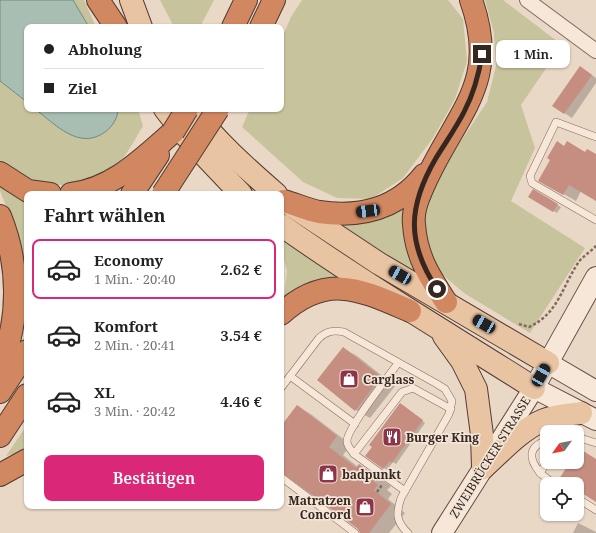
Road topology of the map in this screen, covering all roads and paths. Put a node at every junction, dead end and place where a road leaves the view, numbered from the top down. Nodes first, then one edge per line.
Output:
1 (98, 0) edge
2 (108, 0) edge
3 (131, 0) edge
4 (246, 0) edge
5 (274, 0) edge
6 (284, 0) edge
7 (471, 0) edge
8 (527, 0) edge
9 (115, 24) edge
10 (116, 24) edge
11 (140, 24) edge
12 (234, 24) edge
13 (262, 24) edge
14 (596, 51) edge
15 (167, 112) edge
16 (185, 112) edge
17 (193, 112) edge
18 (216, 112) edge
19 (596, 137) edge
20 (435, 160) junction
21 (0, 173) edge
22 (135, 180) edge
23 (28, 191) edge
24 (87, 191) edge
25 (165, 191) edge
26 (239, 191) edge
27 (272, 191) edge
28 (284, 199) edge
29 (284, 201) edge
30 (0, 216) edge
31 (596, 220) edge
32 (284, 227) edge
33 (596, 246) edge
34 (596, 277) edge
35 (446, 302) junction
36 (410, 311) junction
37 (284, 312) edge
38 (438, 329) junction
39 (510, 339) junction
40 (24, 356) edge
41 (398, 363) junction
42 (548, 363) junction
43 (0, 366) edge
44 (290, 376) junction
45 (284, 384) edge
46 (534, 388) junction
47 (596, 391) edge
48 (0, 392) edge
49 (24, 400) edge
50 (451, 409) junction
51 (588, 416) edge
52 (354, 424) junction
53 (0, 436) edge
54 (584, 439) edge
55 (596, 443) edge
56 (540, 444) edge
57 (354, 454) junction
58 (24, 462) edge
59 (483, 468) junction
60 (543, 469) edge
61 (540, 473) junction
62 (0, 475) edge
63 (545, 477) edge
64 (284, 479) edge
65 (405, 491) junction
66 (584, 502) edge
67 (596, 510) edge
68 (355, 533) edge
69 (408, 533) edge
70 (442, 533) edge

1 - 9 highway
2 - 10 main road
3 - 11 main road
4 - 12 highway
5 - 13 highway
6 - 13 highway
7 - 20 highway
8 - 14 street
15 - 26 main road
16 - 22 highway, bridge
17 - 27 main road
18 - 25 highway, bridge
19 - 31 lane
20 - 28 highway
20 - 35 highway
21 - 23 highway
22 - 24 highway
29 - 35 main road
30 - 43 highway
32 - 36 main road
33 - 39 path
34 - 42 street, ZWEIBRÜCKER STRASSE
35 - 39 main road
36 - 37 highway
36 - 38 main road
38 - 46 main road
38 - 59 main road
39 - 42 main road
40 - 48 highway
41 - 44 lane
41 - 50 lane
41 - 52 lane
42 - 46 street, ZWEIBRÜCKER STRASSE
42 - 47 street
44 - 45 lane
44 - 52 lane
46 - 51 street
46 - 59 street, ZWEIBRÜCKER STRASSE
49 - 53 highway
50 - 57 lane
50 - 65 lane
51 - 59 main road
52 - 57 lane
54 - 55 lane
56 - 61 lane
57 - 65 lane
58 - 62 highway
59 - 70 street, ZWEIBRÜCKER STRASSE
60 - 61 lane
61 - 63 lane
64 - 68 lane
65 - 69 lane
66 - 67 lane

